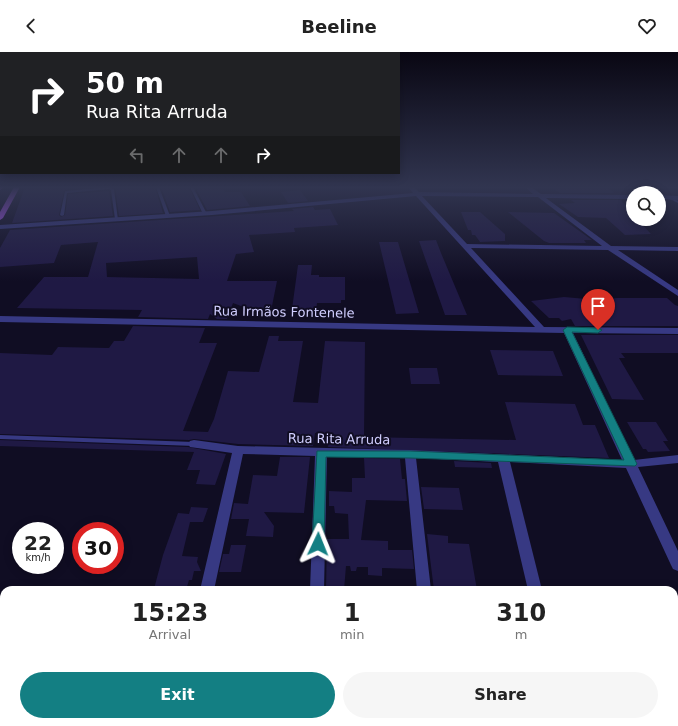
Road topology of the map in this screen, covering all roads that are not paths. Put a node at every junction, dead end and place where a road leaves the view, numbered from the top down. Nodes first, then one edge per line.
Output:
1 (126, 218) edge
2 (441, 218) edge
3 (571, 218) edge
4 (117, 219) joint
5 (0, 227) edge
6 (466, 246) junction
7 (611, 249) junction
8 (678, 249) edge
9 (678, 294) edge
10 (0, 319) edge
11 (542, 330) junction
12 (567, 330) junction
13 (678, 331) edge
14 (0, 437) edge
15 (194, 444) joint
16 (238, 450) junction
17 (321, 453) junction
18 (410, 454) junction
19 (678, 459) edge
20 (503, 460) junction
21 (632, 464) junction
22 (678, 565) edge
23 (208, 586) edge
24 (317, 586) edge
25 (424, 586) edge
26 (534, 586) edge

1 - 4 street
2 - 6 street
3 - 7 street
4 - 5 street
6 - 7 street
6 - 11 street
7 - 8 street
7 - 9 street
10 - 11 street, Rua Irmãos Fontenele
11 - 12 street, Rua Irmãos Fontenele
12 - 13 street, Rua Irmãos Fontenele
12 - 21 street
14 - 15 lane, Rua Rita Arruda
15 - 16 street, Rua Rita Arruda
16 - 17 street, Rua Rita Arruda
16 - 23 street
17 - 18 street, Rua Rita Arruda
17 - 24 street
18 - 20 street, Rua Rita Arruda
18 - 25 street
19 - 21 street, Rua Rita Arruda
20 - 21 street, Rua Rita Arruda
20 - 26 street
21 - 22 street

